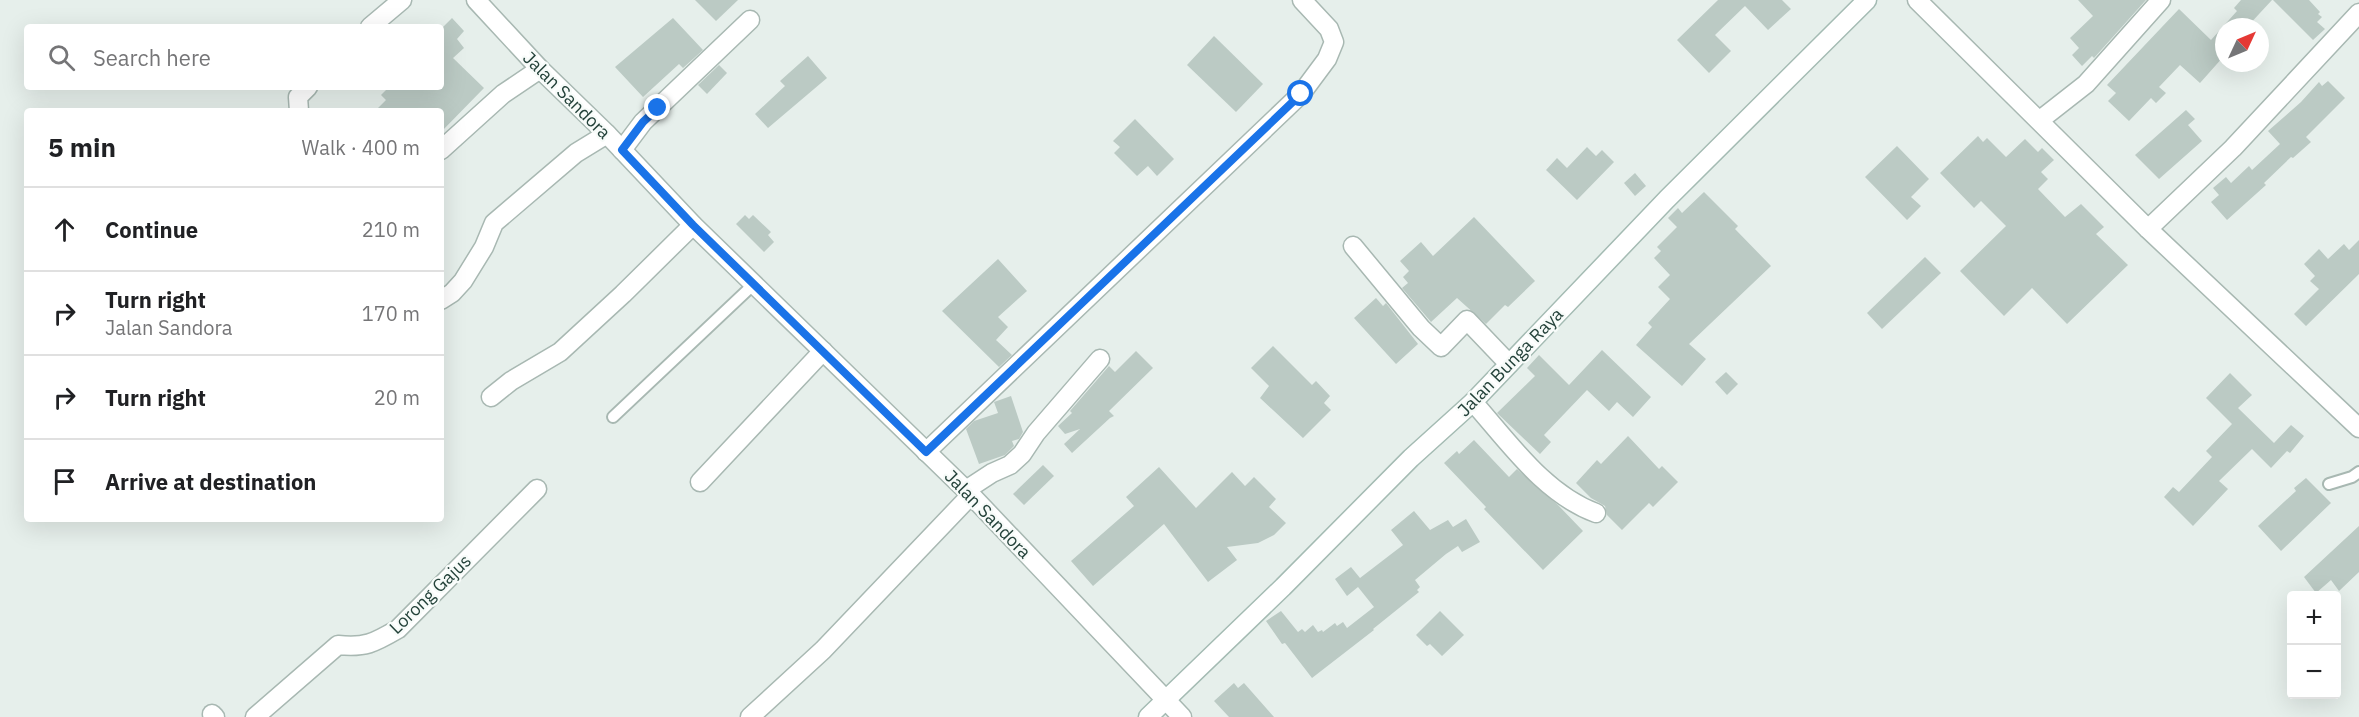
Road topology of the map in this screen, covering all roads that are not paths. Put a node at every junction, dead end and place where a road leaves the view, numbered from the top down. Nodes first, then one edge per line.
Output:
1 (402, 0) edge
2 (476, 0) edge
3 (1302, 0) edge
4 (1867, 0) edge
5 (1917, 0) edge
6 (2161, 0) edge
7 (2359, 13) edge
8 (750, 20) dead end
9 (374, 24) edge
10 (540, 69) junction
11 (305, 90) edge
12 (299, 108) edge
13 (2040, 120) junction
14 (607, 134) junction
15 (444, 147) edge
16 (622, 150) junction
17 (693, 225) junction
18 (2148, 229) junction
19 (1353, 246) dead end
20 (754, 284) junction
21 (444, 298) edge
22 (823, 351) junction
23 (1100, 359) dead end
24 (1509, 364) junction
25 (491, 397) dead end
26 (1473, 402) junction
27 (613, 417) dead end
28 (2359, 428) edge
29 (926, 452) junction
30 (2359, 472) edge
31 (700, 482) dead end
32 (2329, 484) dead end
33 (537, 489) dead end
34 (969, 493) junction
35 (1596, 513) dead end
36 (1166, 700) junction
37 (255, 717) edge
38 (750, 717) edge
39 (1148, 717) edge
40 (1182, 717) edge

1 - 9 street
2 - 10 street, Jalan Sandora
3 - 29 street
4 - 24 street, Jalan Bunga Raya
5 - 13 street
6 - 13 street
7 - 18 street
8 - 16 street
10 - 14 street, Jalan Sandora
10 - 15 street
11 - 12 street
13 - 18 street
14 - 16 street, Jalan Sandora
14 - 21 street
16 - 17 street, Jalan Sandora
17 - 20 street, Jalan Sandora
17 - 25 street
18 - 28 street
19 - 24 street
20 - 22 street, Jalan Sandora
20 - 27 lane
22 - 29 street, Jalan Sandora
22 - 31 street
23 - 34 street
24 - 26 street, Jalan Bunga Raya
26 - 35 street
26 - 36 street, Jalan Bunga Raya
29 - 34 street, Jalan Sandora
30 - 32 lane
33 - 37 street, Lorong Gajus
34 - 36 street, Jalan Sandora
34 - 38 street
36 - 39 street, Jalan Bunga Raya
36 - 40 street, Jalan Sandora

